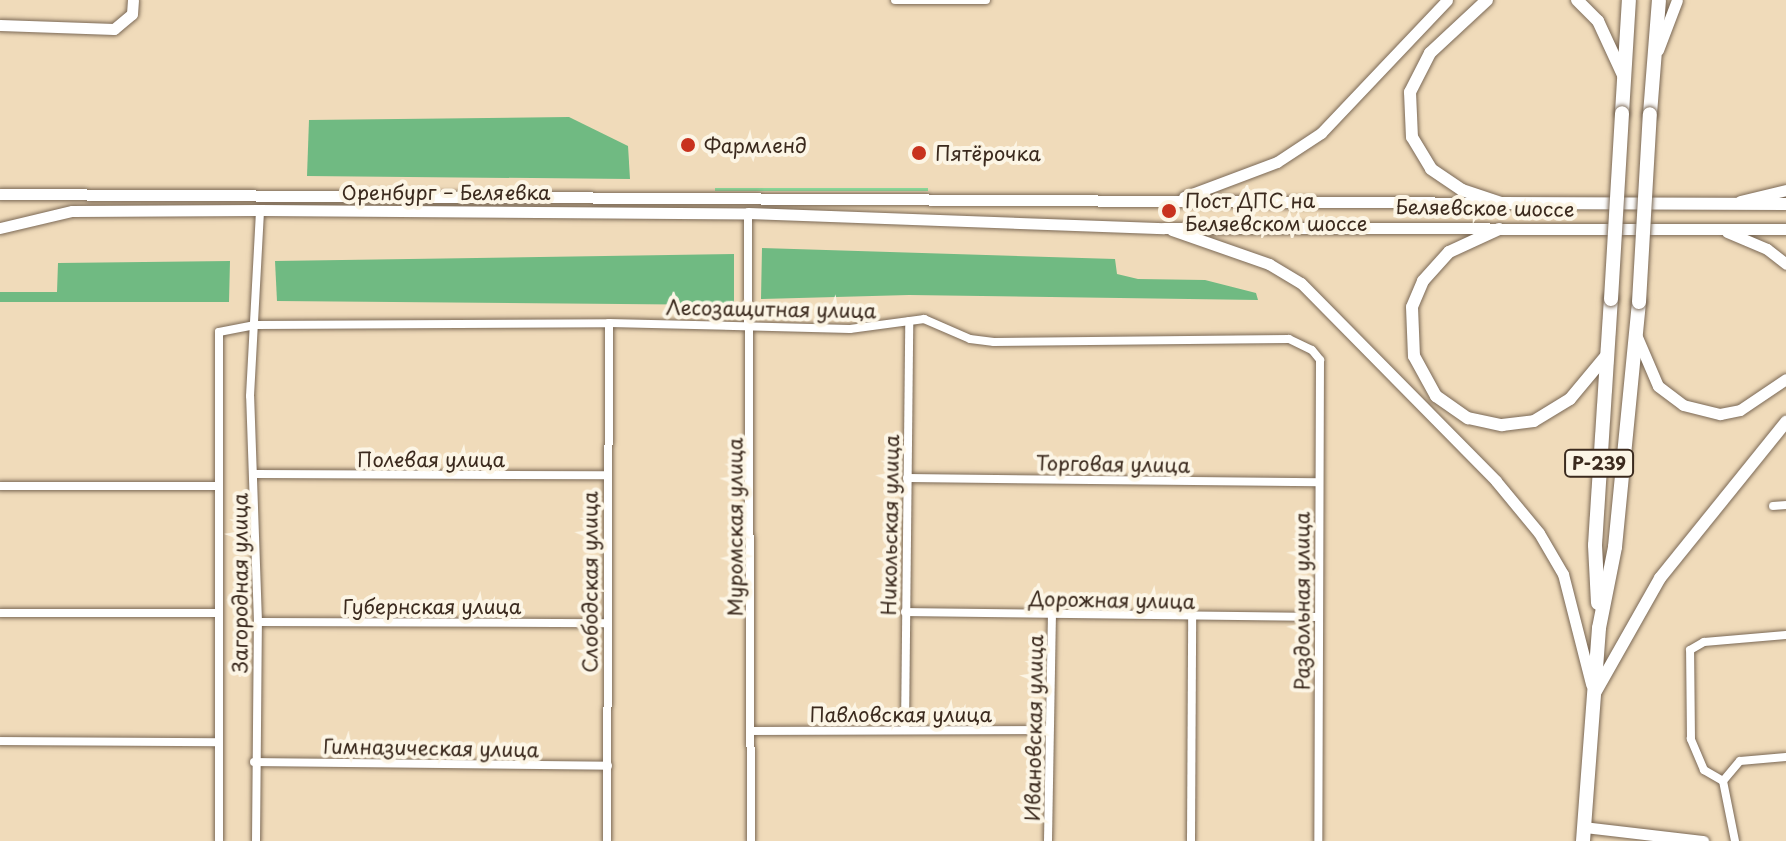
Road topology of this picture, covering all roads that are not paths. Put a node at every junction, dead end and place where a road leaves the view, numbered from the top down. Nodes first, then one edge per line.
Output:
1 (133, 0) edge
2 (895, 0) edge
3 (986, 0) edge
4 (1447, 0) edge
5 (1487, 0) edge
6 (1577, 0) edge
7 (1629, 0) edge
8 (1659, 0) edge
9 (1677, 0) edge
10 (930, 1) edge
11 (1, 26) edge
12 (1655, 58) junction
13 (1623, 75) junction
14 (1786, 190) edge
15 (0, 194) edge
16 (896, 199) joint
17 (1174, 200) junction
18 (1501, 203) junction
19 (1725, 204) junction
20 (1786, 204) edge
21 (260, 210) junction
22 (748, 213) junction
23 (895, 218) joint
24 (0, 228) edge
25 (1164, 228) junction
26 (1499, 229) junction
27 (1720, 229) junction
28 (1786, 229) edge
29 (1786, 264) edge
30 (909, 321) junction
31 (609, 323) junction
32 (256, 325) junction
33 (751, 325) junction
34 (1637, 337) junction
35 (1605, 357) junction
36 (1320, 360) joint
37 (1786, 379) edge
38 (1786, 422) edge
39 (255, 474) junction
40 (606, 475) junction
41 (907, 478) junction
42 (1319, 482) junction
43 (0, 486) edge
44 (217, 486) junction
45 (1786, 505) edge
46 (1773, 506) dead end
47 (905, 612) junction
48 (0, 613) edge
49 (219, 613) junction
50 (1052, 616) junction
51 (1318, 617) junction
52 (1192, 618) junction
53 (258, 622) junction
54 (606, 623) junction
55 (1599, 628) junction
56 (1786, 635) edge
57 (1594, 696) junction
58 (905, 730) junction
59 (1049, 730) junction
60 (752, 731) junction
61 (0, 741) edge
62 (218, 742) junction
63 (1786, 757) edge
64 (254, 762) junction
65 (608, 766) junction
66 (1723, 781) junction
67 (1584, 834) edge
68 (219, 841) edge
69 (256, 841) edge
70 (607, 841) edge
71 (751, 841) edge
72 (1048, 841) edge
73 (1191, 841) edge
74 (1318, 841) edge
75 (1703, 841) edge
76 (1735, 841) edge

1 - 11 main road
2 - 10 street
3 - 10 street
4 - 17 main road
5 - 18 main road
6 - 13 main road
7 - 13 highway, Р-239
8 - 12 highway, Р-239
9 - 12 main road
12 - 34 highway, Р-239, bridge
13 - 35 highway, Р-239, bridge
14 - 19 main road
15 - 16 main road, Оренбург – Беляевка
16 - 17 main road, Беляевское шоссе
17 - 18 main road, Беляевское шоссе
18 - 19 main road, Беляевское шоссе
19 - 20 main road, Беляевское шоссе
21 - 22 main road, Оренбург – Беляевка
21 - 24 main road, Оренбург – Беляевка
21 - 32 street, Загородная улица
22 - 23 main road, Оренбург – Беляевка
22 - 33 street, Муромская улица
23 - 25 main road, Беляевское шоссе
25 - 26 main road, Беляевское шоссе
25 - 57 main road
26 - 27 main road, Беляевское шоссе
26 - 35 main road
27 - 28 main road, Беляевское шоссе
27 - 29 main road
30 - 33 street, Лесозащитная улица
30 - 36 street, Лесозащитная улица
30 - 41 street, Никольская улица
31 - 32 street, Лесозащитная улица
31 - 33 street, Лесозащитная улица
31 - 40 street, Слободская улица
32 - 39 street, Загородная улица
32 - 44 street, Лесозащитная улица
33 - 60 street, Муромская улица
34 - 37 main road
34 - 55 highway, Р-239
35 - 55 highway, Р-239
36 - 42 street, Раздольная улица
38 - 57 main road
39 - 40 street, Полевая улица
39 - 53 street, Загородная улица
40 - 54 street, Слободская улица
41 - 42 street, Торговая улица
41 - 47 street, Никольская улица
42 - 51 street, Раздольная улица
43 - 44 street
44 - 49 street
45 - 46 street
47 - 50 street, Дорожная улица
47 - 58 street, Никольская улица
48 - 49 street
49 - 62 street
50 - 52 street, Дорожная улица
50 - 59 street, Ивановская улица
51 - 52 street, Дорожная улица
51 - 74 street, Раздольная улица
52 - 73 street
53 - 54 street, Губернская улица
53 - 64 street, Загородная улица
54 - 65 street, Слободская улица
55 - 57 highway, Р-239
56 - 66 street
57 - 67 highway, Р-239
58 - 59 street, Павловская улица
58 - 60 street, Павловская улица
59 - 72 street, Ивановская улица
60 - 71 street, Муромская улица
61 - 62 street
62 - 68 street
63 - 66 street
64 - 65 street, Гимназическая улица
64 - 69 street, Загородная улица
65 - 70 street, Слободская улица
66 - 76 street
67 - 75 main road

